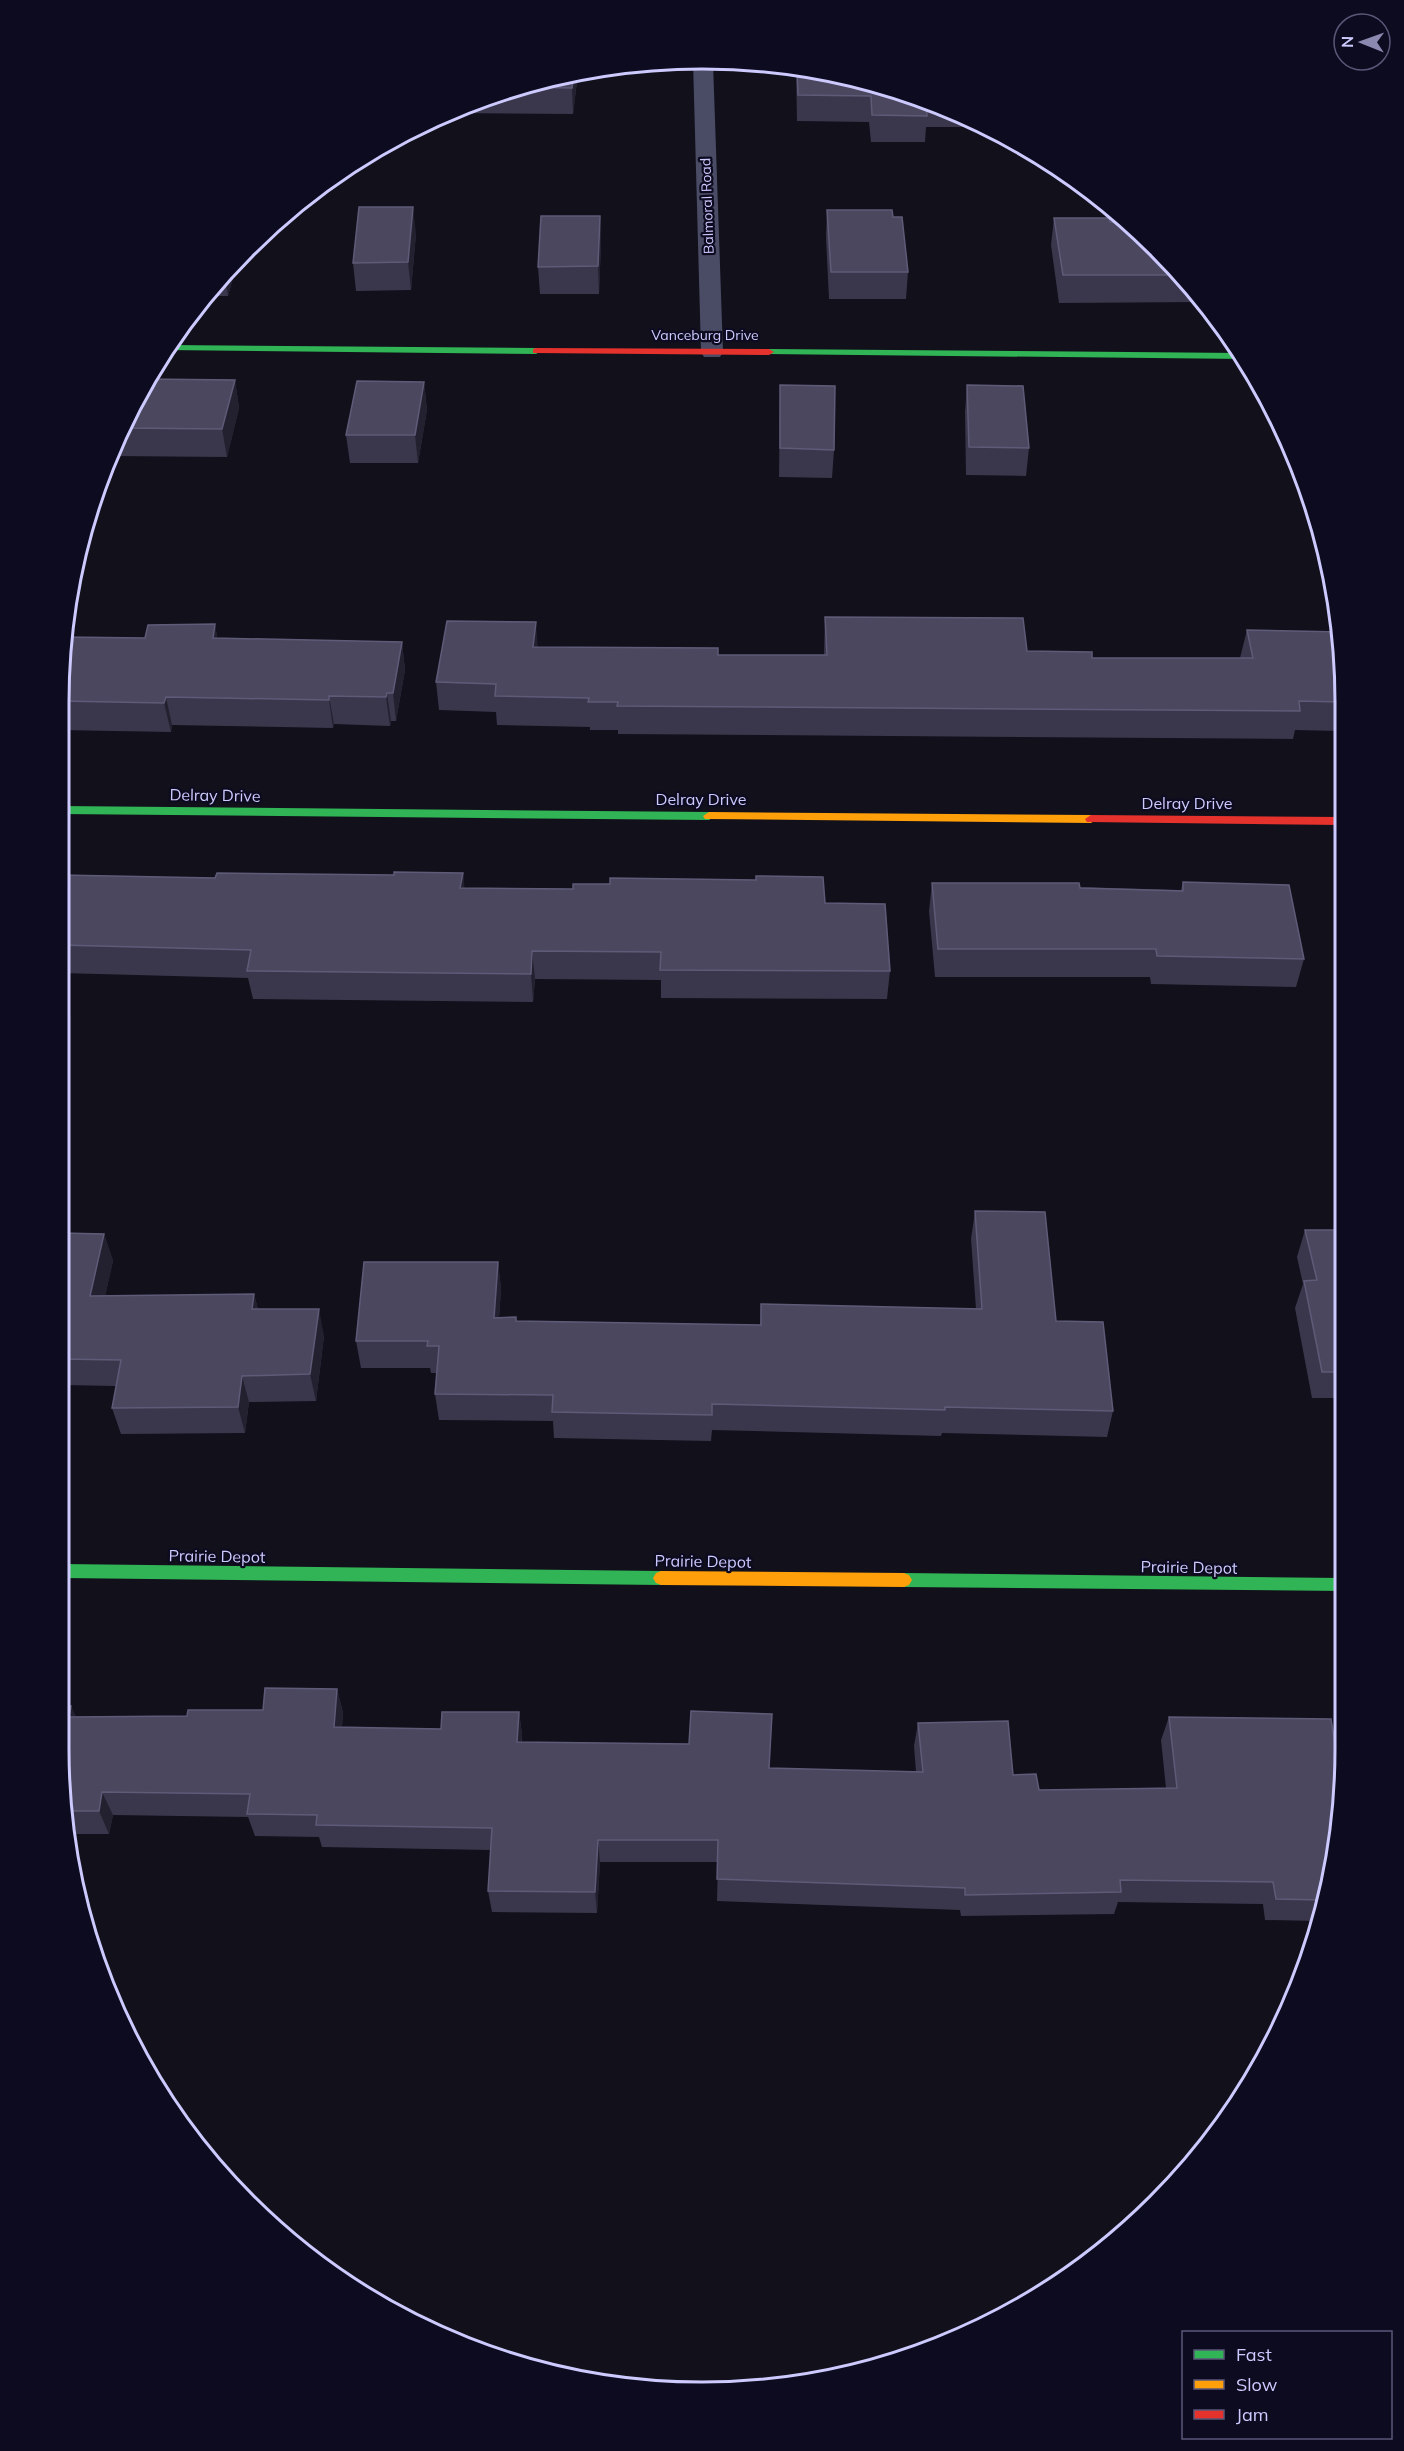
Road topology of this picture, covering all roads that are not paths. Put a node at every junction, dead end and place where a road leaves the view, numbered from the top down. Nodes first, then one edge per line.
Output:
1 (703, 69) edge
2 (177, 348) edge
3 (712, 352) junction
4 (1232, 356) edge
5 (69, 810) edge
6 (1335, 821) edge
7 (69, 1571) edge
8 (1335, 1585) edge

1 - 3 street, Balmoral Road
2 - 3 street, Vanceburg Drive
3 - 4 street, Vanceburg Drive
5 - 6 street, Delray Drive
7 - 8 street, Prairie Depot

